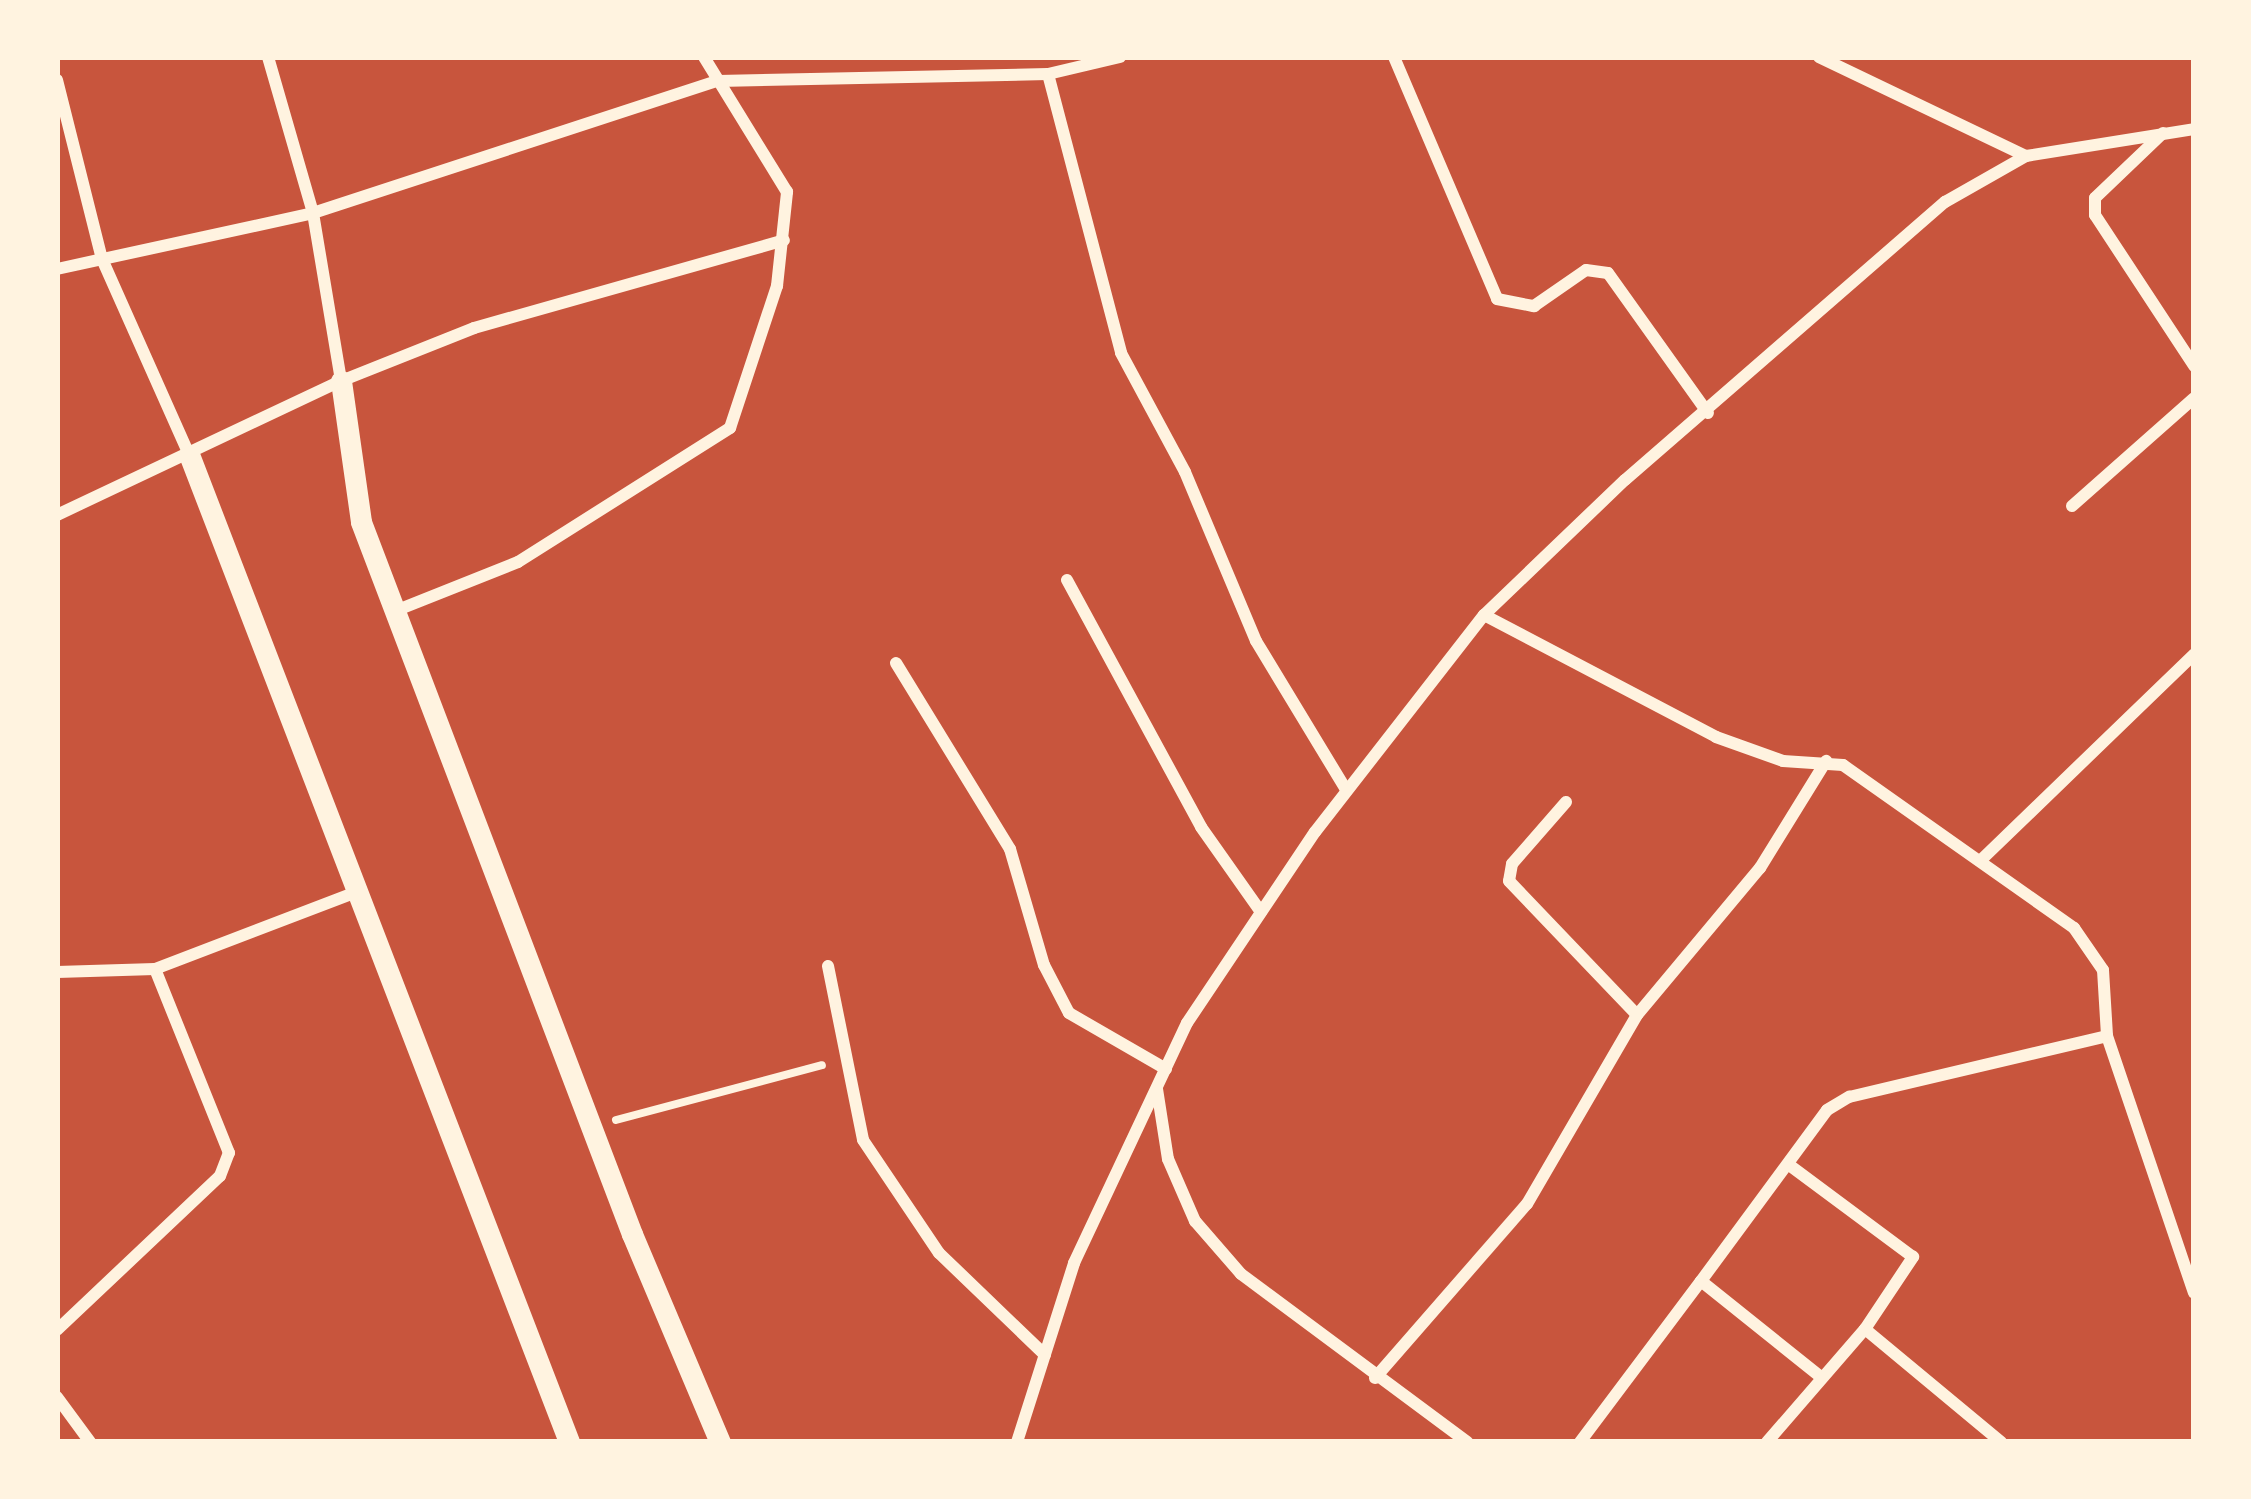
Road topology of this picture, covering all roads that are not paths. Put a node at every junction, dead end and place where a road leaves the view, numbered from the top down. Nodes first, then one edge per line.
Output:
1 (268, 57) edge
2 (704, 57) edge
3 (1120, 57) edge
4 (1394, 57) edge
5 (1820, 57) edge
6 (1048, 74) junction
7 (57, 80) edge
8 (718, 81) junction
9 (2194, 129) edge
10 (2164, 132) junction
11 (2026, 156) junction
12 (313, 213) junction
13 (784, 240) junction
14 (102, 259) junction
15 (57, 269) edge
16 (2194, 366) edge
17 (341, 381) junction
18 (2194, 398) edge
19 (1708, 412) junction
20 (190, 457) junction
21 (2072, 506) dead end
22 (57, 515) edge
23 (1067, 580) dead end
24 (394, 610) junction
25 (1484, 615) junction
26 (2194, 655) edge
27 (896, 663) dead end
28 (1826, 761) junction
29 (1347, 791) junction
30 (1566, 802) dead end
31 (1980, 861) junction
32 (357, 892) junction
33 (1261, 913) junction
34 (828, 966) dead end
35 (155, 969) junction
36 (57, 972) edge
37 (1637, 1015) junction
38 (2107, 1036) junction
39 (1166, 1069) junction
40 (1157, 1089) junction
41 (1789, 1166) junction
42 (1701, 1281) junction
43 (2194, 1293) edge
44 (1865, 1329) junction
45 (57, 1330) edge
46 (1046, 1354) junction
47 (1821, 1377) junction
48 (1375, 1378) junction
49 (57, 1397) edge
50 (91, 1442) edge
51 (569, 1442) edge
52 (720, 1442) edge
53 (1018, 1442) edge
54 (1467, 1442) edge
55 (1580, 1442) edge
56 (1767, 1442) edge
57 (2001, 1442) edge

1 - 12 street
2 - 8 street
3 - 6 street
4 - 19 street
5 - 11 street
6 - 8 street
6 - 29 street
7 - 14 street
8 - 12 street
8 - 13 street
9 - 10 street
10 - 11 street
10 - 16 street
11 - 19 street
12 - 14 street
12 - 17 street
13 - 17 street
13 - 24 street
14 - 15 street
14 - 20 street
17 - 20 street
17 - 24 street
18 - 21 street
19 - 25 street
20 - 22 street
20 - 32 street
23 - 33 street
24 - 52 street
25 - 28 street
25 - 29 street
26 - 31 street
27 - 39 street
28 - 31 street
28 - 37 street
29 - 33 street
30 - 37 street
31 - 38 street
32 - 35 street
32 - 51 street
33 - 39 street
34 - 46 street
35 - 36 street
35 - 45 street
37 - 48 street
38 - 41 street
38 - 43 street
39 - 40 street
40 - 46 street
40 - 48 street
41 - 42 street
41 - 44 street
42 - 47 street
42 - 55 street
44 - 47 street
44 - 57 street
46 - 53 street
47 - 56 street
48 - 54 street
49 - 50 street

